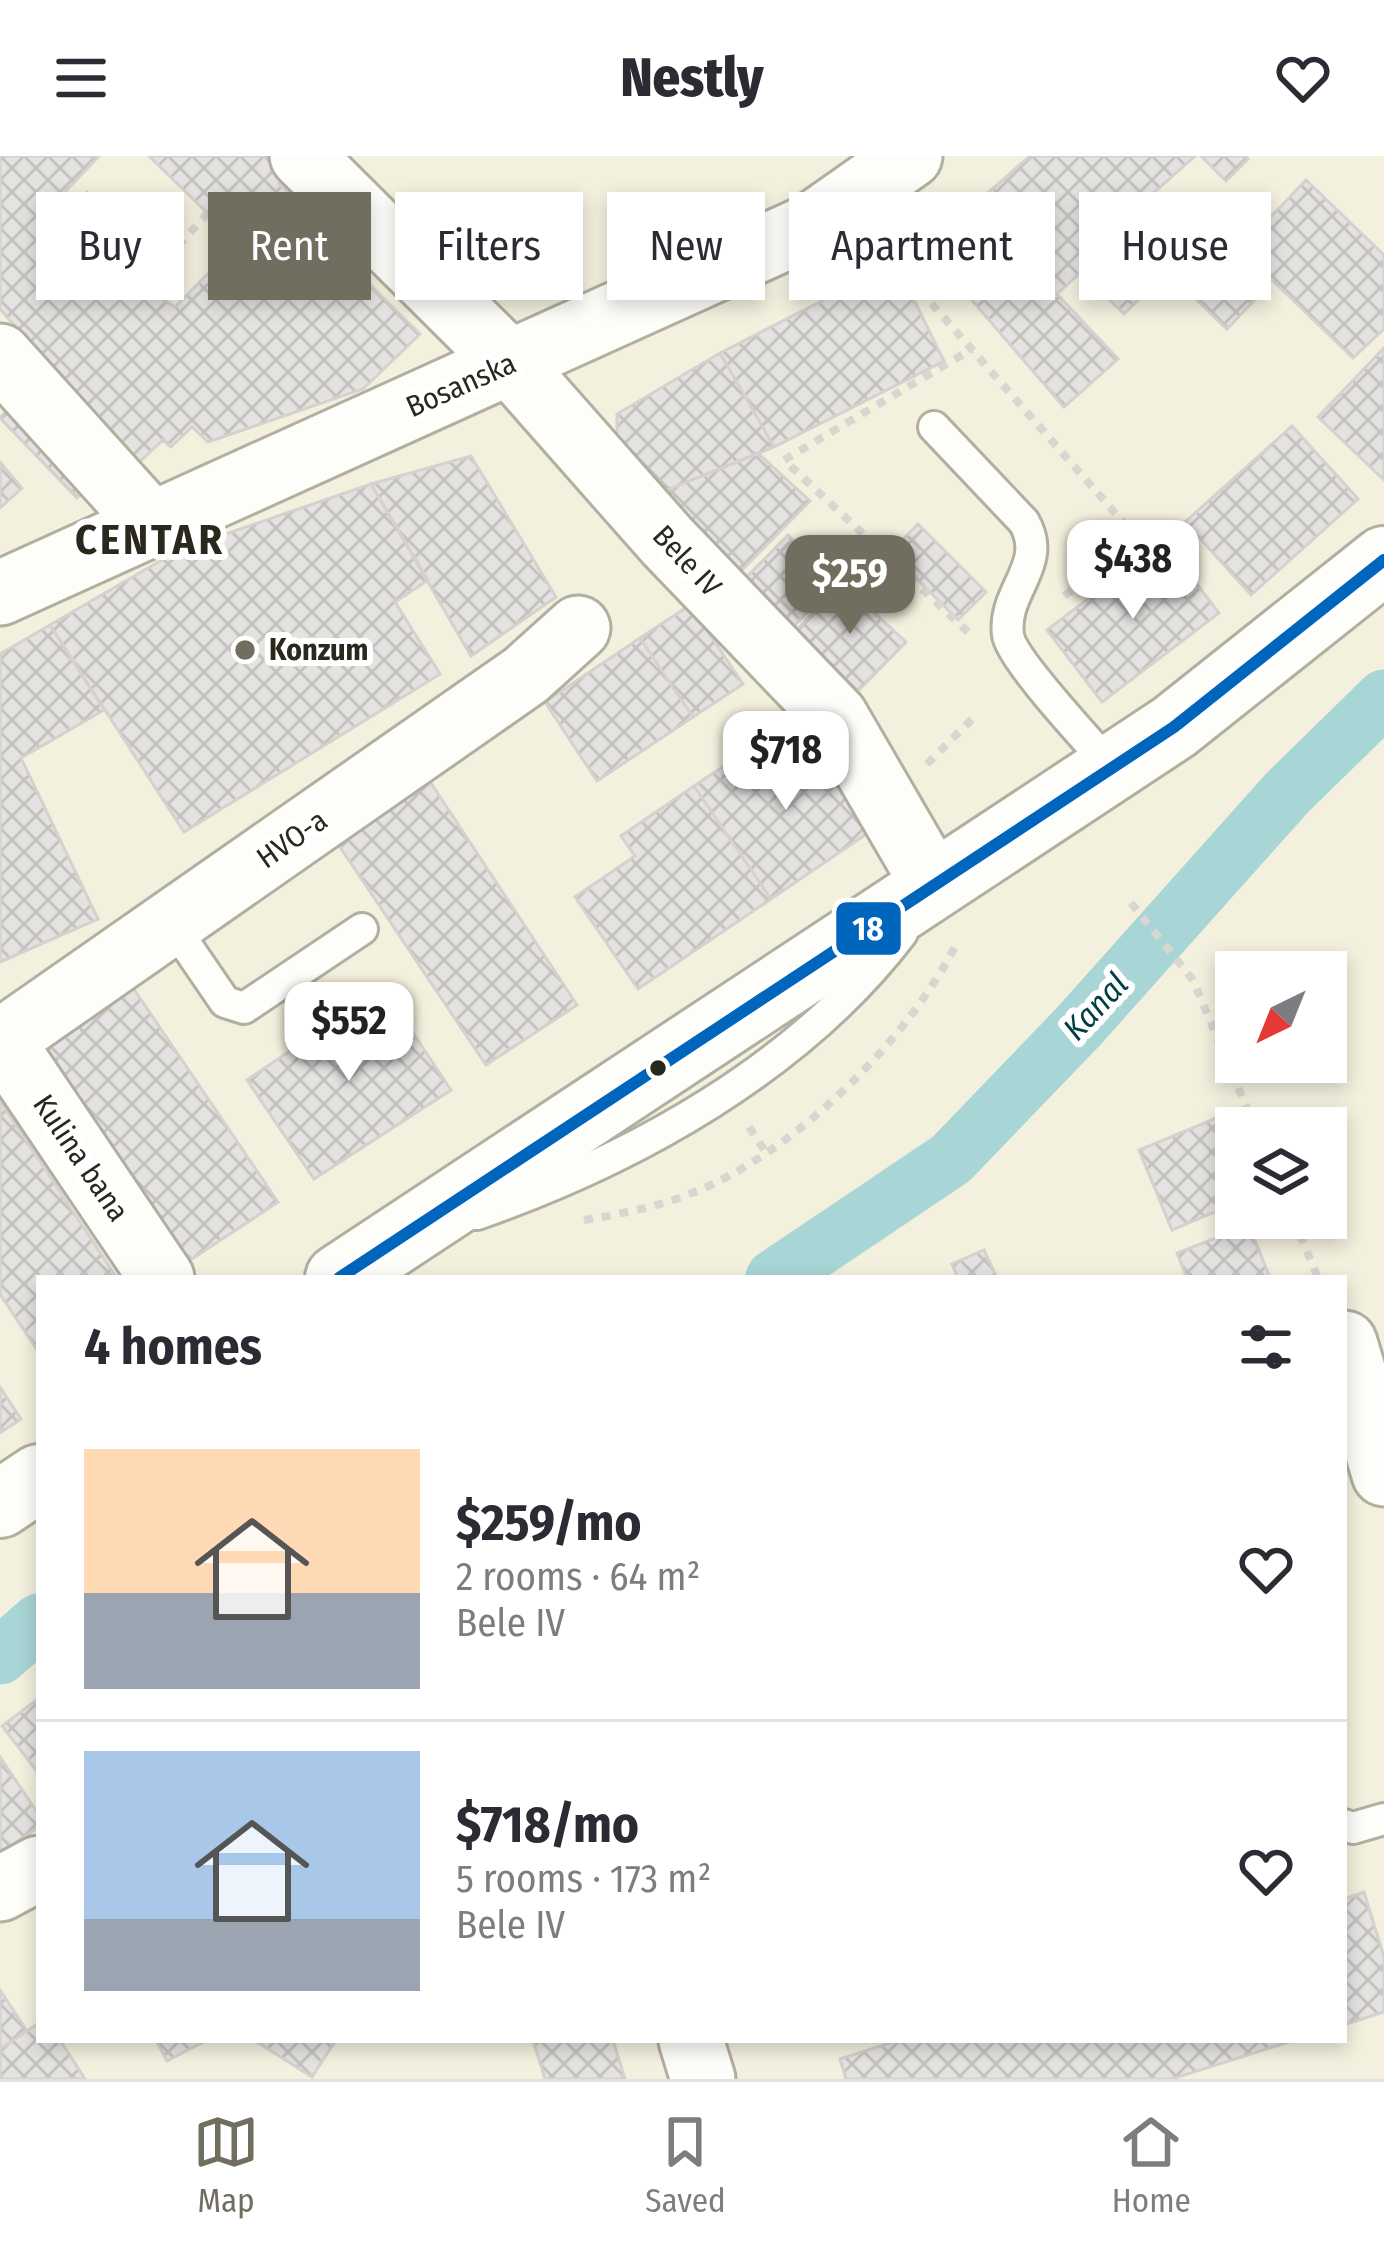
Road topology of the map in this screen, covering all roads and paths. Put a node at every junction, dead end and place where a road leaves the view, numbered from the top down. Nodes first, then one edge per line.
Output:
1 (302, 156) edge
2 (910, 156) edge
3 (207, 214) dead end
4 (184, 239) edge
5 (929, 300) edge
6 (972, 349) junction
7 (0, 356) edge
8 (510, 363) junction
9 (934, 427) dead end
10 (149, 521) junction
11 (1384, 560) edge
12 (0, 593) edge
13 (578, 628) dead end
14 (1008, 641) junction
15 (973, 718) dead end
16 (1112, 768) junction
17 (921, 771) dead end
18 (933, 884) junction
19 (1131, 903) dead end
20 (171, 923) junction
21 (362, 929) dead end
22 (1, 1040) edge
23 (1246, 1107) edge
24 (1302, 1239) edge
25 (350, 1270) edge
26 (159, 1275) edge
27 (1317, 1275) edge
28 (1384, 1329) edge
29 (1347, 1343) edge
30 (1347, 1354) edge
31 (1384, 1474) edge
32 (36, 1480) edge
33 (0, 1504) edge
34 (1384, 1819) edge
35 (1347, 1826) edge
36 (36, 1870) edge
37 (0, 1888) edge
38 (692, 2043) edge
39 (703, 2079) edge

1 - 8 street, Bele IV
2 - 8 street, Bosanska
3 - 4 path
5 - 6 path
6 - 14 path
6 - 14 path
7 - 10 street
8 - 10 street, Bosanska
8 - 18 street, Bele IV
9 - 14 lane
10 - 12 street, Bosanska
11 - 16 main road
13 - 20 street, HVO-a
14 - 16 lane
15 - 17 path
16 - 18 main road
18 - 25 main road
19 - 23 path
20 - 21 lane
20 - 22 street, HVO-a
22 - 26 street, Kulina bana
24 - 27 path
28 - 29 street
30 - 31 street
32 - 33 main road
34 - 35 lane
36 - 37 street
38 - 39 street

